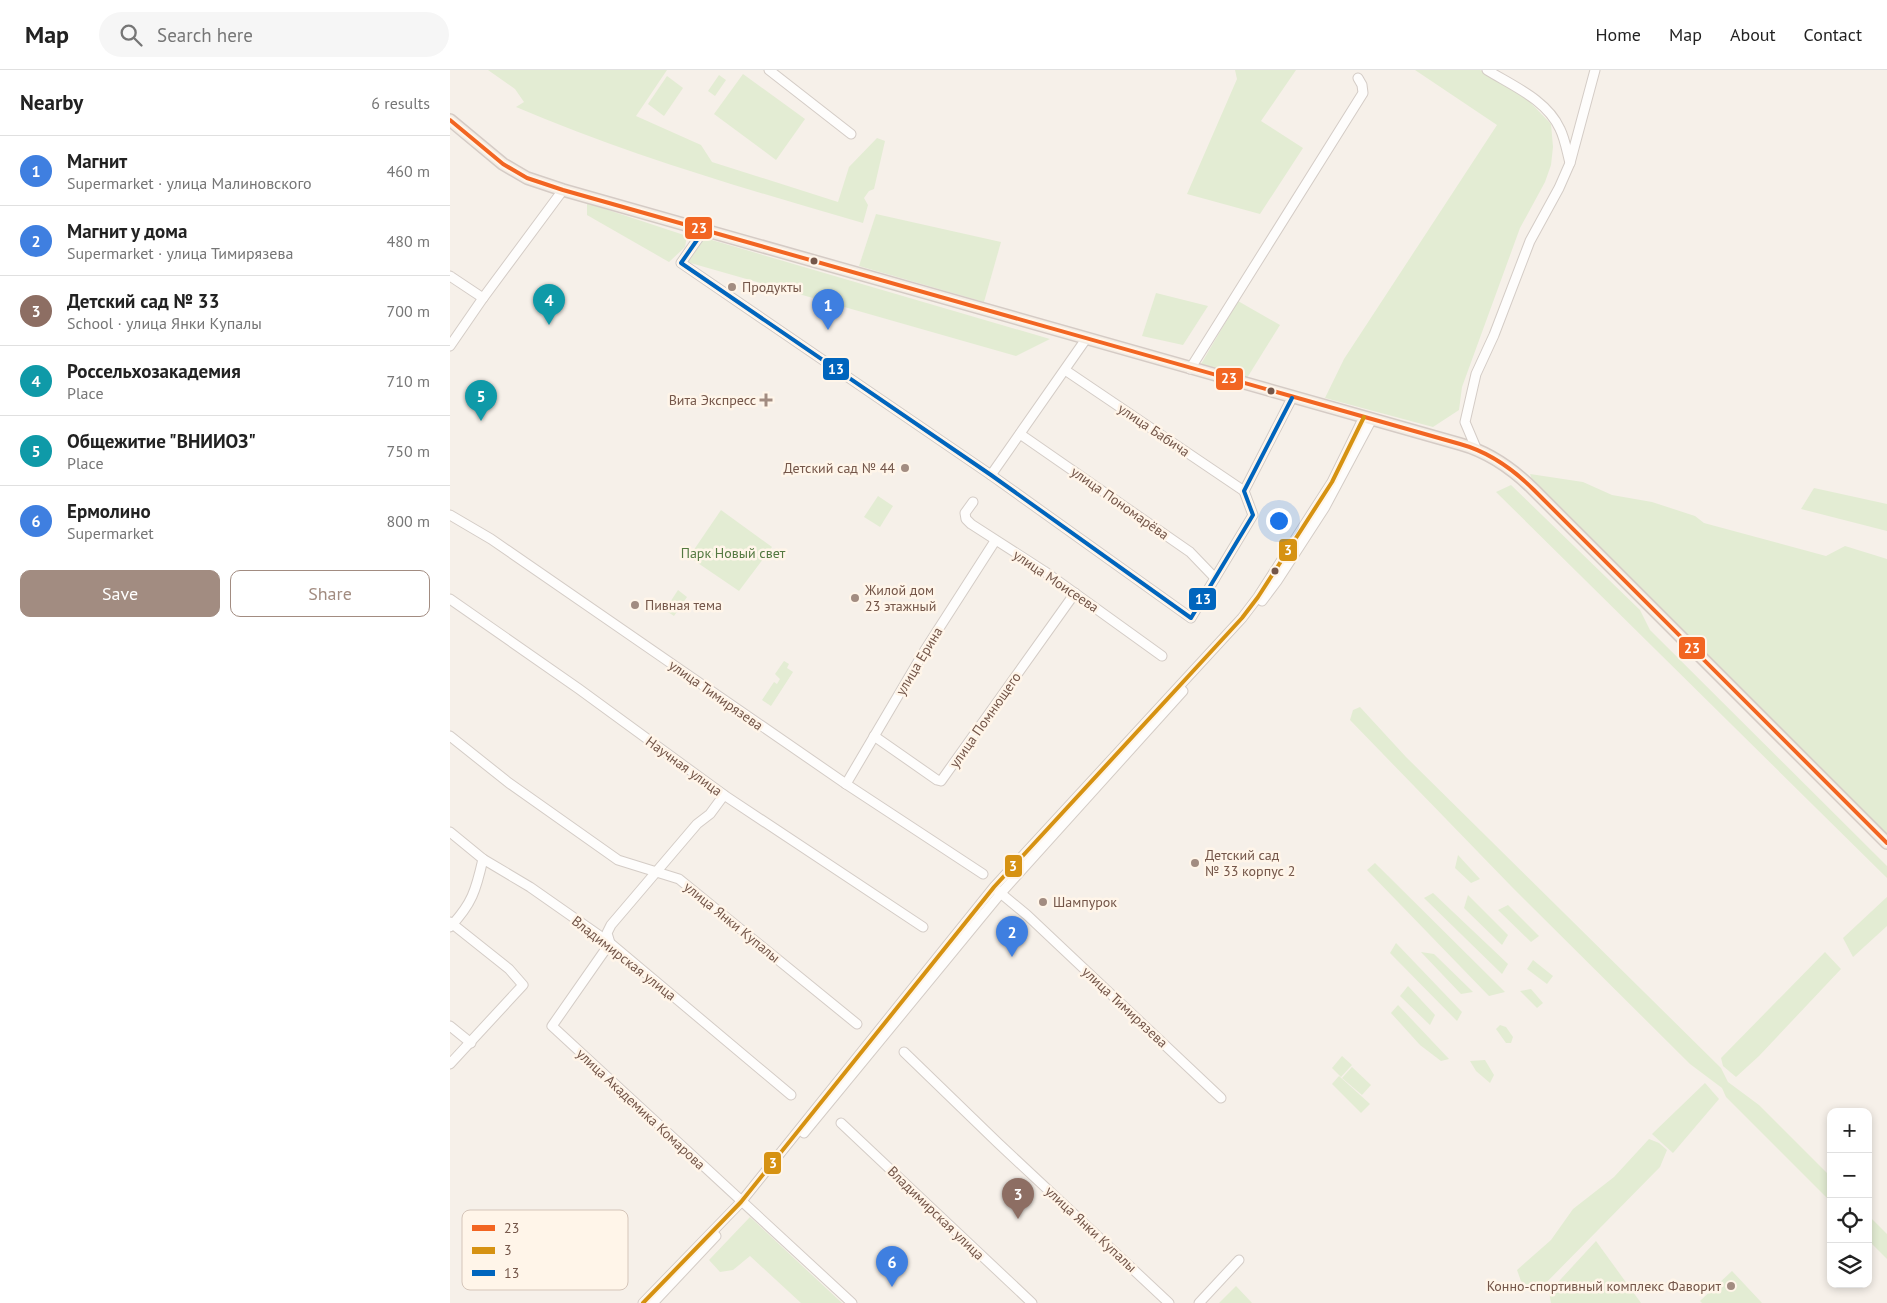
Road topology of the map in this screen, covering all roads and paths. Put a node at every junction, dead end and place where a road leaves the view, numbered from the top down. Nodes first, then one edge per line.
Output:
1 (770, 70) edge
2 (1487, 70) edge
3 (1595, 70) edge
4 (1358, 78) dead end
5 (450, 120) edge
6 (851, 134) dead end
7 (1570, 163) junction
8 (562, 190) junction
9 (704, 230) junction
10 (450, 276) edge
11 (483, 298) junction
12 (1086, 339) junction
13 (450, 346) edge
14 (1190, 368) junction
15 (1065, 370) junction
16 (1292, 398) junction
17 (1368, 418) junction
18 (1020, 434) junction
19 (1476, 448) junction
20 (991, 475) junction
21 (1244, 491) junction
22 (973, 502) dead end
23 (450, 515) edge
24 (995, 540) junction
25 (1215, 578) junction
26 (1075, 593) junction
27 (450, 599) edge
28 (1162, 656) dead end
29 (450, 736) edge
30 (874, 736) junction
31 (846, 784) junction
32 (724, 795) junction
33 (450, 832) edge
34 (1887, 843) edge
35 (483, 859) junction
36 (656, 871) junction
37 (983, 874) dead end
38 (997, 890) junction
39 (451, 925) edge
40 (923, 927) dead end
41 (610, 943) junction
42 (857, 1024) dead end
43 (450, 1026) edge
44 (471, 1043) junction
45 (904, 1052) dead end
46 (450, 1064) edge
47 (791, 1095) dead end
48 (1221, 1098) dead end
49 (841, 1123) dead end
50 (743, 1204) junction
51 (1239, 1260) dead end
52 (643, 1303) edge
53 (653, 1303) edge
54 (852, 1303) edge
55 (1032, 1303) edge
56 (1170, 1303) edge
57 (1199, 1303) edge

1 - 6 street
2 - 7 street
3 - 7 street
4 - 14 street
5 - 8 main road
7 - 19 street
8 - 9 main road
8 - 11 street
9 - 12 main road
9 - 20 street
10 - 11 street
11 - 13 street
12 - 14 main road
12 - 15 street
14 - 16 main road
15 - 18 street
15 - 21 street, улица Бабича
16 - 17 main road
16 - 21 street
17 - 19 main road
17 - 38 street
18 - 20 street
18 - 25 street, улица Пономарёва
19 - 34 main road
20 - 25 street
21 - 25 street
22 - 24 street, улица Моисеева
23 - 31 street, улица Тимирязева
24 - 26 street, улица Моисеева
24 - 30 street, улица Ерина
26 - 28 street, улица Моисеева
26 - 30 street, улица Помнющего
27 - 32 street, Научная улица
29 - 36 street, улица Янки Купалы
30 - 31 street, улица Ерина
31 - 37 street, улица Тимирязева
32 - 36 street
32 - 40 street, Научная улица
33 - 35 street, Владимирская улица
35 - 39 street
35 - 41 street, Владимирская улица
36 - 41 street
36 - 42 street, улица Янки Купалы
38 - 48 street, улица Тимирязева
38 - 50 street
39 - 44 street
41 - 47 street, Владимирская улица
41 - 50 street, улица Академика Комарова
43 - 44 street
44 - 46 street
45 - 56 street, улица Янки Купалы
49 - 55 street, Владимирская улица
50 - 52 street
50 - 53 street
50 - 54 street, улица Академика Комарова
51 - 57 street

